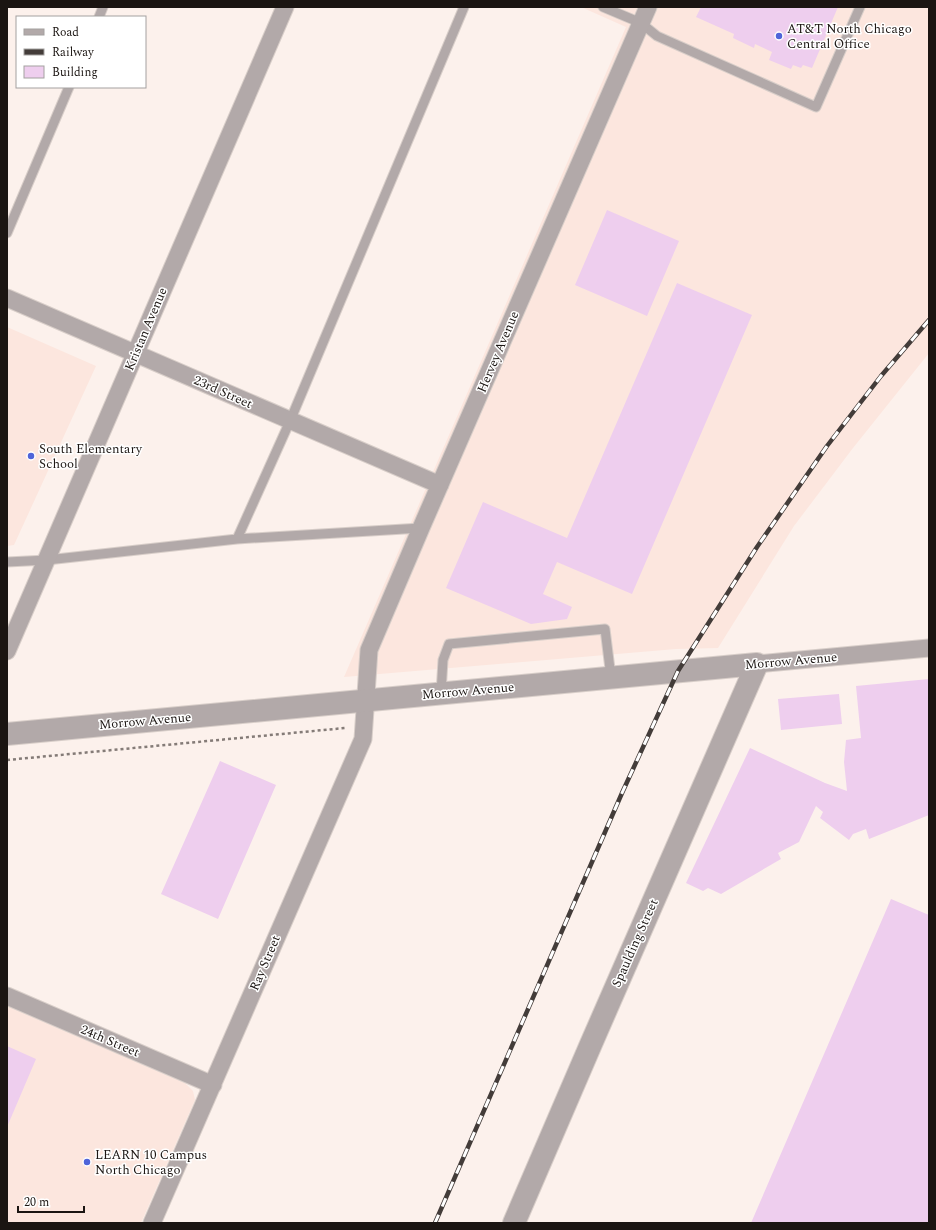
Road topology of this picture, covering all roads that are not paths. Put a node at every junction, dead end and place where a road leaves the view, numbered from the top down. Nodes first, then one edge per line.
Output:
1 (285, 7) edge
2 (464, 7) edge
3 (603, 7) edge
4 (648, 7) edge
5 (860, 7) edge
6 (641, 23) junction
7 (69, 88) edge
8 (7, 233) edge
9 (7, 298) edge
10 (135, 354) junction
11 (290, 421) junction
12 (440, 485) junction
13 (421, 528) junction
14 (237, 539) junction
15 (47, 560) junction
16 (7, 562) edge
17 (929, 648) edge
18 (7, 651) edge
19 (757, 664) junction
20 (611, 677) junction
21 (441, 693) junction
22 (365, 700) junction
23 (7, 734) edge
24 (7, 996) edge
25 (213, 1085) junction
26 (152, 1223) edge
27 (514, 1223) edge

1 - 10 street, Kristan Avenue
2 - 11 lane
3 - 6 lane
4 - 6 street, Hervey Avenue
5 - 6 lane
6 - 12 street, Hervey Avenue
7 - 8 lane
9 - 10 street, 23rd Street
10 - 11 street, 23rd Street
10 - 15 street, Kristan Avenue
11 - 12 street, 23rd Street
11 - 14 lane
12 - 13 street, Hervey Avenue
13 - 14 lane
13 - 22 street, Hervey Avenue
14 - 15 lane
15 - 16 lane
15 - 18 street, Kristan Avenue
17 - 19 street, Morrow Avenue
19 - 20 street, Morrow Avenue
19 - 27 street, Spaulding Street
20 - 21 street, Morrow Avenue
20 - 21 lane
21 - 22 street, Morrow Avenue
22 - 23 street, Morrow Avenue
22 - 25 street, Ray Street
24 - 25 street, 24th Street
25 - 26 street, Ray Street

